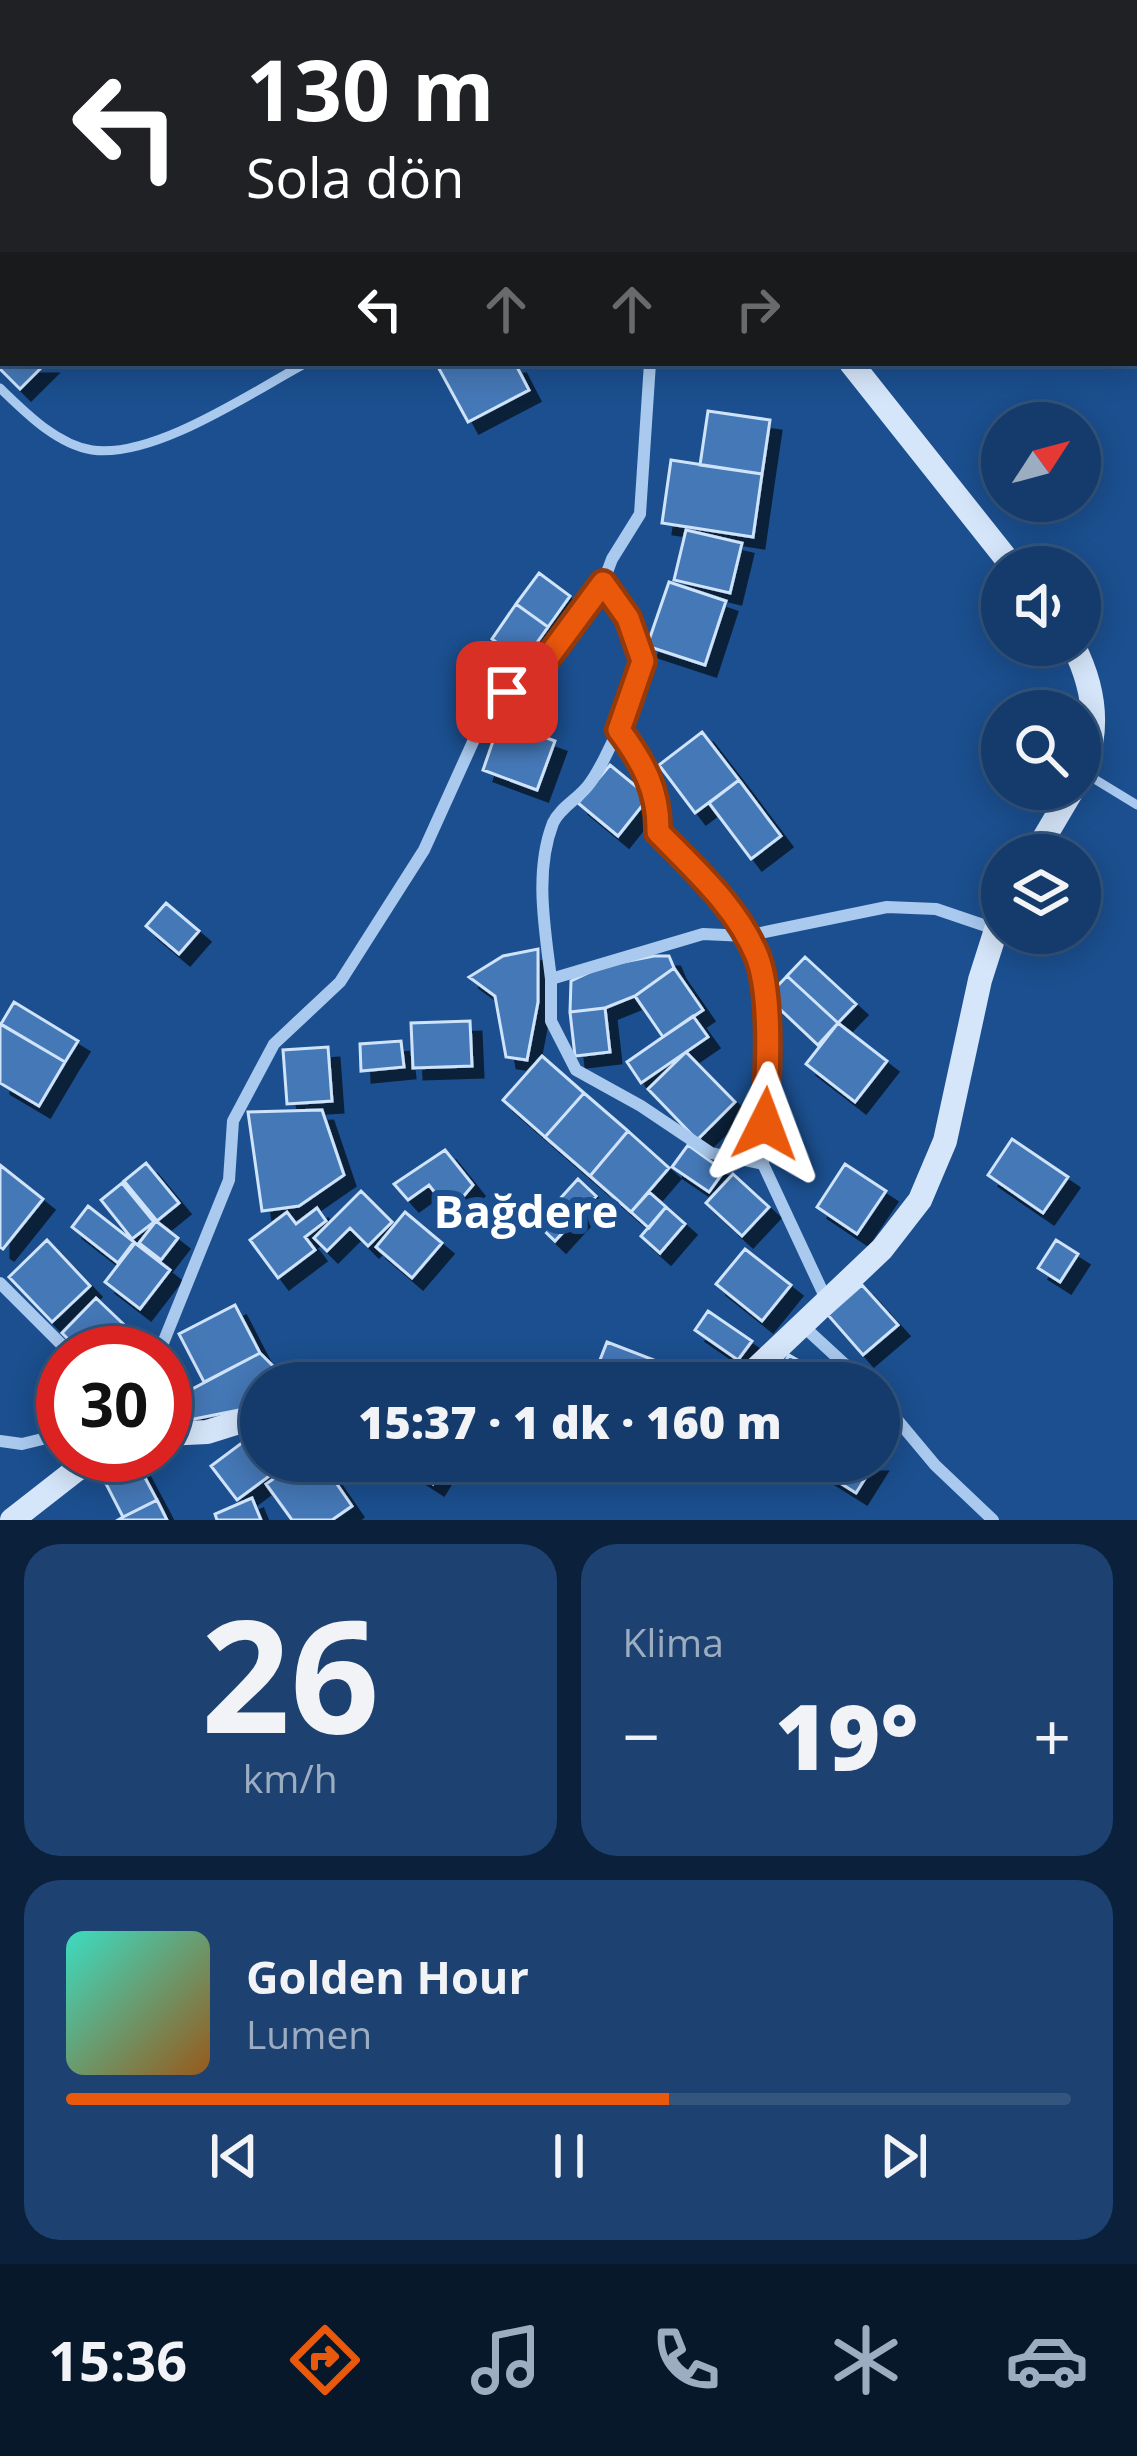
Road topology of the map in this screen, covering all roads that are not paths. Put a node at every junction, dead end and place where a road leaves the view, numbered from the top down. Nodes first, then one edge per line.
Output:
1 (300, 366) edge
2 (650, 366) edge
3 (853, 366) edge
4 (0, 388) edge
5 (995, 546) edge
6 (603, 583) junction
7 (619, 730) junction
8 (1101, 789) edge
9 (1137, 805) edge
10 (981, 917) edge
11 (746, 936) junction
12 (988, 954) edge
13 (551, 979) junction
14 (763, 1164) junction
15 (0, 1283) edge
16 (826, 1299) junction
17 (801, 1324) junction
18 (43, 1326) edge
19 (170, 1326) edge
20 (762, 1362) edge
21 (842, 1362) edge
22 (240, 1422) edge
23 (900, 1424) edge
24 (192, 1433) edge
25 (0, 1441) edge
26 (36, 1441) edge
27 (61, 1482) edge
28 (12, 1520) edge
29 (993, 1520) edge

1 - 4 lane
2 - 6 street
3 - 5 street
6 - 7 street
6 - 19 street
7 - 11 street
7 - 13 street
8 - 9 lane
10 - 11 street
11 - 13 street
11 - 14 street
12 - 16 street
13 - 14 street
14 - 16 street
15 - 18 street
16 - 17 street
17 - 20 street
17 - 21 street
22 - 24 street
23 - 29 street
25 - 26 street
27 - 28 street

